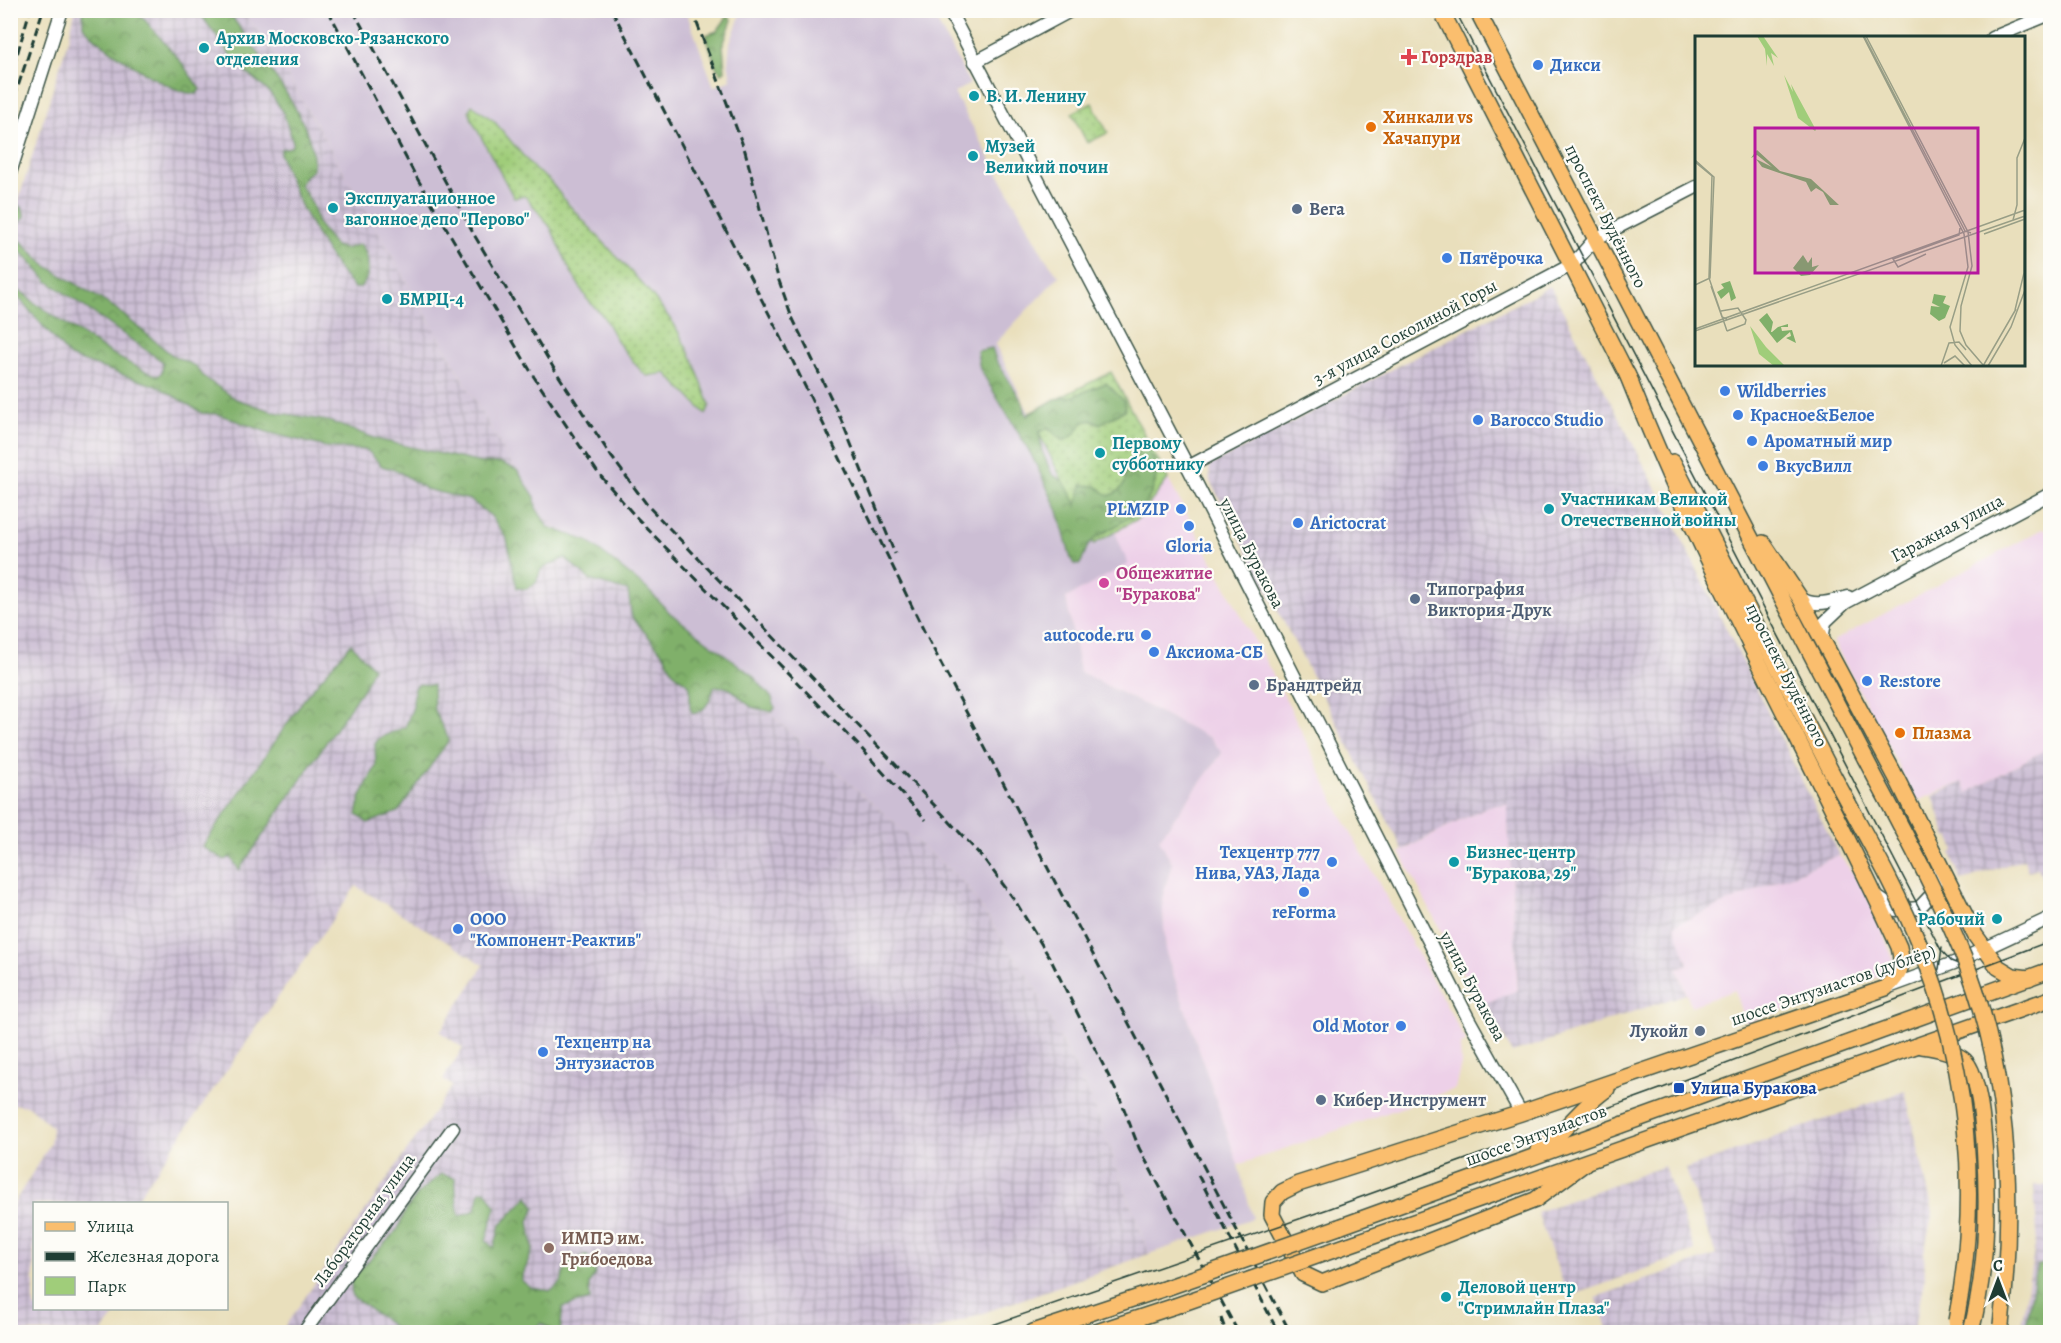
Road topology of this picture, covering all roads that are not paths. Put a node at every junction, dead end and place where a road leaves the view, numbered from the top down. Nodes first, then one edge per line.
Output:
1 (62, 10) edge
2 (949, 10) edge
3 (1072, 10) edge
4 (1441, 10) edge
5 (1477, 10) edge
6 (2050, 14) edge
7 (1997, 36) edge
8 (975, 62) junction
9 (10, 173) edge
10 (1695, 188) edge
11 (1595, 239) junction
12 (1573, 264) junction
13 (1627, 374) junction
14 (1188, 467) junction
15 (2050, 494) edge
16 (1779, 576) junction
17 (1861, 593) junction
18 (1800, 598) junction
19 (1822, 640) junction
20 (1940, 864) junction
21 (1876, 896) junction
22 (2050, 918) edge
23 (1984, 949) junction
24 (2050, 970) edge
25 (2029, 978) junction
26 (1886, 988) junction
27 (2050, 999) edge
28 (1919, 1046) junction
29 (1625, 1078) junction
30 (1521, 1113) junction
31 (453, 1128) dead end
32 (1514, 1164) junction
33 (1584, 1164) junction
34 (1955, 1327) edge
35 (2000, 1329) edge
36 (304, 1332) edge
37 (1033, 1332) edge
38 (1096, 1332) edge
39 (1971, 1332) edge

1 - 9 street
2 - 8 street, улица Буракова
3 - 8 street
4 - 12 main road, проспект Будённого
5 - 11 main road, проспект Будённого
6 - 7 street
8 - 14 street, улица Буракова
10 - 11 street, 3-я улица Соколиной Горы
11 - 12 street, 3-я улица Соколиной Горы
11 - 16 main road, проспект Будённого
12 - 13 main road, проспект Будённого
12 - 14 street, 3-я улица Соколиной Горы
13 - 21 main road, проспект Будённого
13 - 34 main road, проспект Будённого, bridge
14 - 30 street, улица Буракова
15 - 17 street, Гаражная улица
16 - 18 main road, проспект Будённого
16 - 35 main road, проспект Будённого, bridge
17 - 18 street, Гаражная улица
17 - 19 street, Гаражная улица
18 - 19 main road, проспект Будённого
19 - 20 main road, проспект Будённого
20 - 21 street
20 - 23 main road, проспект Будённого
21 - 26 main road, проспект Будённого
22 - 23 street, шоссе Энтузиастов (дублёр)
23 - 25 main road, проспект Будённого
23 - 26 street, шоссе Энтузиастов (дублёр)
24 - 25 main road, шоссе Энтузиастов
25 - 32 main road, шоссе Энтузиастов
26 - 29 main road, шоссе Энтузиастов (дублёр)
27 - 28 main road
28 - 33 main road
28 - 39 main road
29 - 30 main road
29 - 32 main road
30 - 33 main road
31 - 36 street, Лабораторная улица
32 - 37 main road, шоссе Энтузиастов, bridge
33 - 38 main road, bridge

